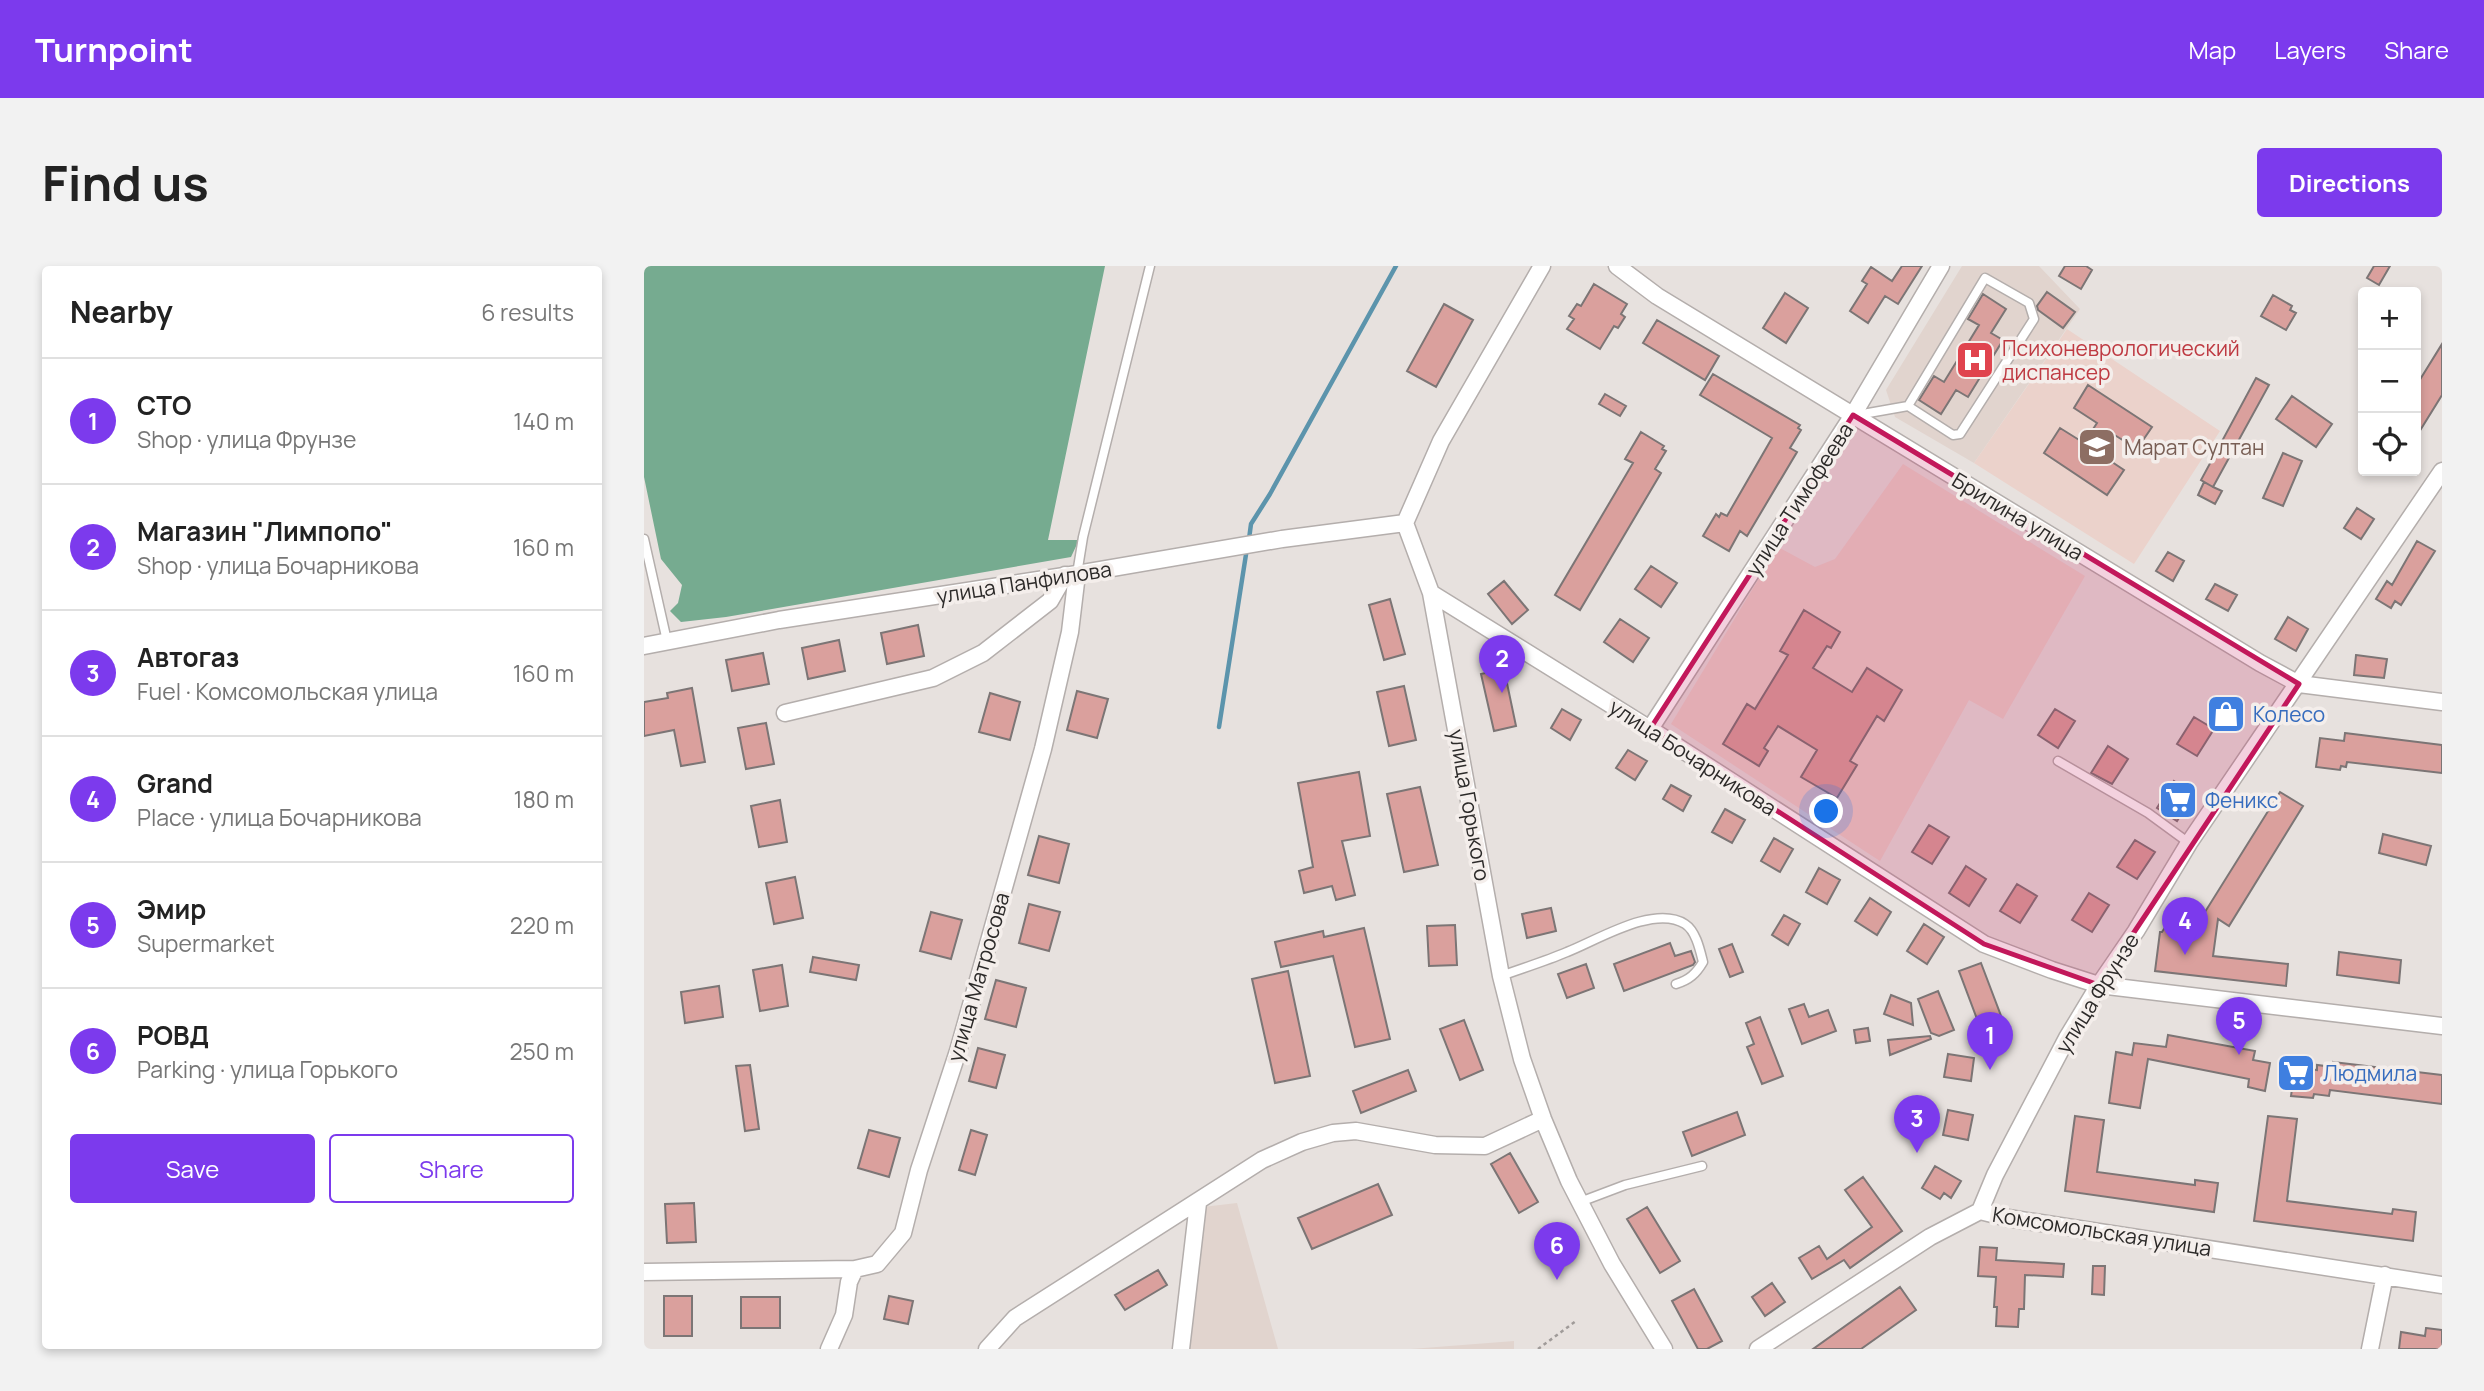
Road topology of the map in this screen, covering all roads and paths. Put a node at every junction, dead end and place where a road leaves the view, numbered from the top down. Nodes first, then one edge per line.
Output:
1 (1150, 266) edge
2 (1542, 266) edge
3 (1617, 266) edge
4 (1941, 266) edge
5 (1908, 407) junction
6 (1853, 415) junction
7 (2442, 471) edge
8 (2436, 490) edge
9 (1405, 523) junction
10 (644, 538) edge
11 (1071, 575) junction
12 (1431, 593) junction
13 (667, 642) junction
14 (644, 646) edge
15 (2299, 684) junction
16 (2442, 702) edge
17 (785, 713) dead end
18 (1650, 729) junction
19 (2058, 761) dead end
20 (2189, 843) junction
21 (1501, 976) junction
22 (1676, 984) dead end
23 (2099, 985) junction
24 (2442, 1026) edge
25 (1543, 1119) junction
26 (1702, 1166) dead end
27 (1580, 1202) junction
28 (1198, 1203) junction
29 (1980, 1211) junction
30 (855, 1269) junction
31 (644, 1272) edge
32 (2385, 1275) junction
33 (2442, 1284) edge
34 (1576, 1321) dead end
35 (829, 1349) edge
36 (987, 1349) edge
37 (1181, 1349) edge
38 (1538, 1349) edge
39 (1664, 1349) edge
40 (1758, 1349) edge
41 (2370, 1349) edge

1 - 11 lane
2 - 9 street
3 - 6 street, Брилина улица
4 - 6 street, улица Тимофеева
5 - 5 lane
5 - 6 lane
6 - 15 street, Брилина улица
6 - 18 street, улица Тимофеева
7 - 8 street, улица Фрунзе
8 - 15 street, улица Фрунзе
9 - 11 street, улица Панфилова
9 - 12 street, улица Горького
10 - 13 lane
11 - 13 street, улица Панфилова
11 - 17 street
11 - 30 street, улица Матросова
12 - 18 street, улица Бочарникова
12 - 21 street, улица Горького
13 - 14 street, улица Панфилова
15 - 16 street, Брилина улица
15 - 20 street, улица Фрунзе
18 - 23 street, улица Бочарникова
19 - 20 lane
20 - 23 street, улица Фрунзе
21 - 22 lane
21 - 25 street, улица Горького
23 - 24 street, улица Бочарникова
23 - 29 street, улица Фрунзе
25 - 27 street, улица Горького
25 - 28 street
26 - 27 lane
27 - 39 street, улица Горького
28 - 36 street
28 - 37 street
29 - 32 street, Комсомольская улица
29 - 40 street, Комсомольская улица
30 - 31 street
30 - 35 street
32 - 33 street, Комсомольская улица
32 - 41 street
34 - 38 path

